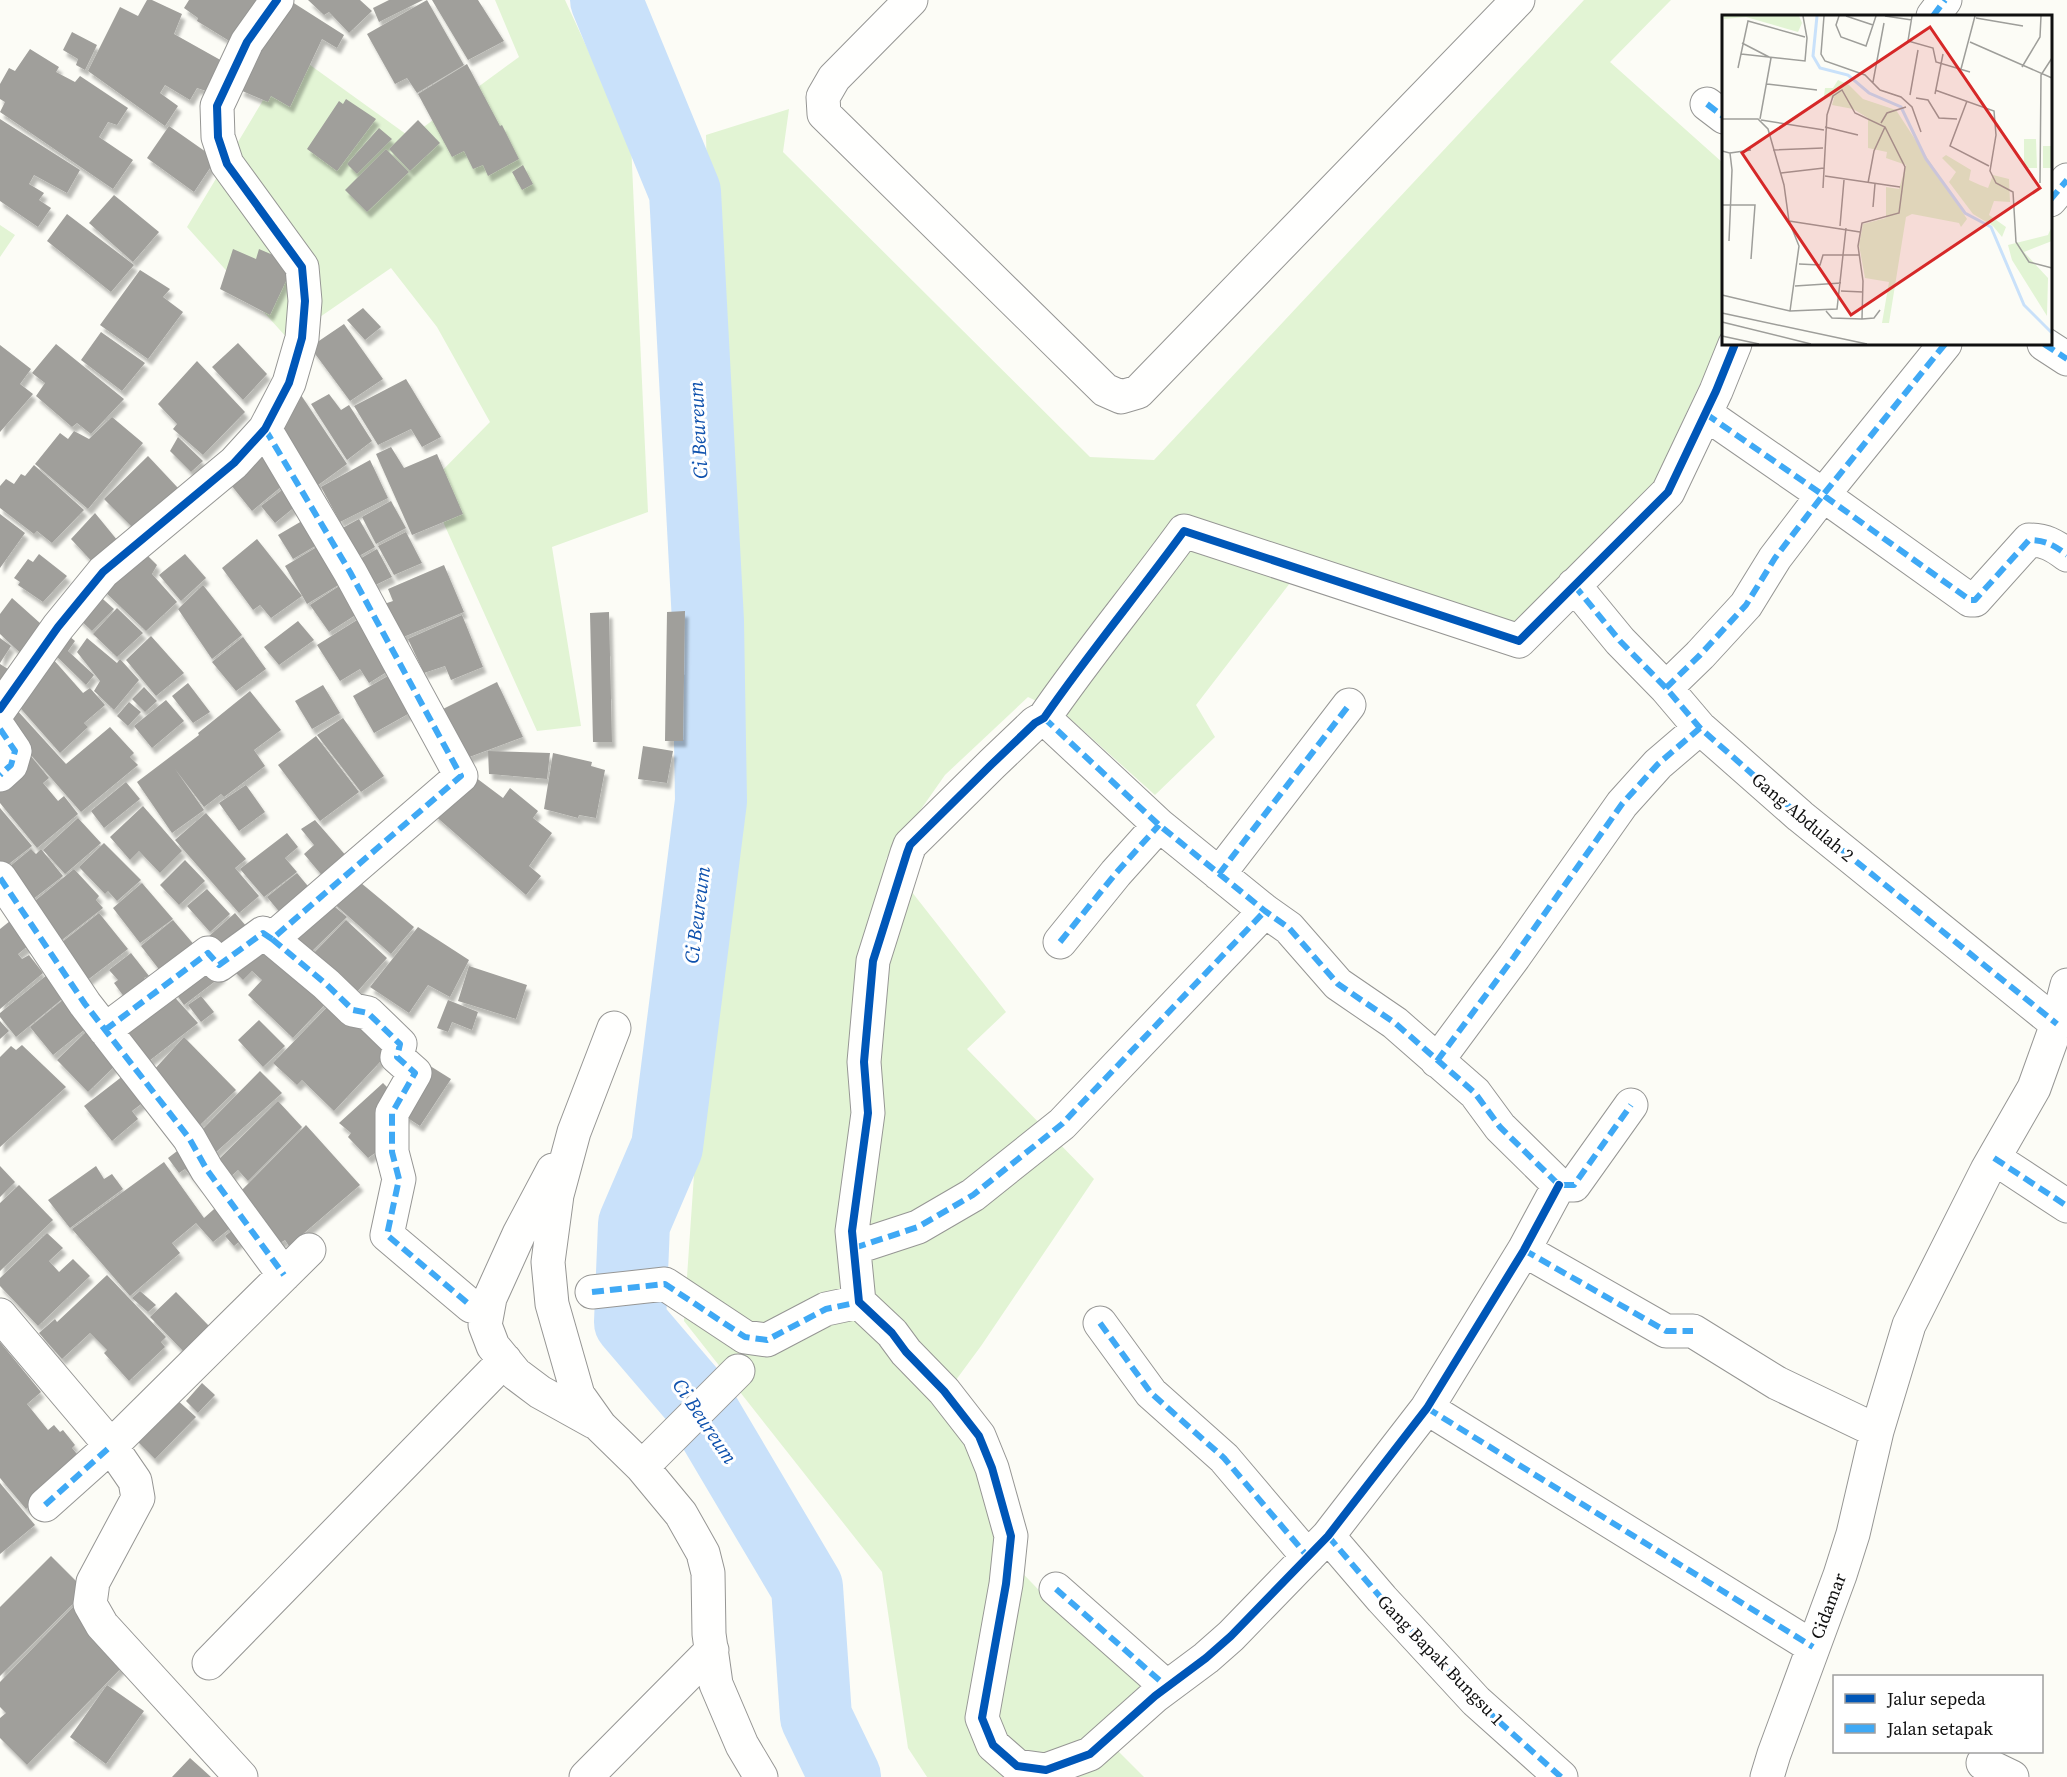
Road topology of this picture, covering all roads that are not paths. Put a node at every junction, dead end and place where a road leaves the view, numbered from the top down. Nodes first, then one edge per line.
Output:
1 (276, 0) edge
2 (911, 0) edge
3 (1518, 0) edge
4 (1945, 0) edge
5 (1934, 15) edge
6 (2067, 180) edge
7 (2052, 198) edge
8 (1735, 345) edge
9 (1944, 345) edge
10 (2046, 345) edge
11 (2067, 359) edge
12 (1706, 414) junction
13 (264, 429) junction
14 (1823, 495) junction
15 (2067, 555) edge
16 (1574, 585) junction
17 (1666, 688) junction
18 (1349, 705) dead end
19 (0, 709) edge
20 (1044, 718) junction
21 (1700, 728) junction
22 (0, 729) edge
23 (0, 775) edge
24 (1159, 825) junction
25 (1219, 874) junction
26 (0, 878) edge
27 (1265, 911) junction
28 (272, 939) junction
29 (1060, 942) dead end
30 (2067, 986) edge
31 (2057, 1024) junction
32 (614, 1028) dead end
33 (105, 1030) junction
34 (1437, 1061) junction
35 (1631, 1105) dead end
36 (574, 1132) junction
37 (1994, 1158) junction
38 (1559, 1185) junction
39 (2067, 1206) edge
40 (854, 1248) junction
41 (309, 1250) dead end
42 (1524, 1250) junction
43 (284, 1275) junction
44 (592, 1292) dead end
45 (859, 1302) junction
46 (471, 1306) dead end
47 (0, 1315) edge
48 (1100, 1323) dead end
49 (505, 1360) junction
50 (738, 1371) dead end
51 (1427, 1408) junction
52 (600, 1426) junction
53 (1877, 1431) junction
54 (111, 1446) junction
55 (649, 1460) junction
56 (45, 1505) dead end
57 (1318, 1546) junction
58 (1056, 1589) dead end
59 (1813, 1647) junction
60 (712, 1650) junction
61 (209, 1663) dead end
62 (1167, 1688) junction
63 (241, 1777) edge
64 (586, 1777) edge
65 (761, 1777) edge
66 (1561, 1777) edge
67 (1767, 1777) edge

1 - 13 street
2 - 3 street
4 - 5 street
6 - 7 street
8 - 12 street
9 - 14 street
10 - 11 street
12 - 14 street
12 - 16 street
13 - 19 street
13 - 28 street
14 - 15 street
14 - 17 street
16 - 17 street, Gang Abdulah 2
16 - 20 street
17 - 21 street, Gang Abdulah 2
18 - 25 street
20 - 24 street
20 - 40 street
21 - 31 street, Gang Abdulah 2
21 - 34 street
22 - 23 street
24 - 25 street
24 - 29 street
25 - 27 street
26 - 33 street
27 - 34 street
27 - 40 street
28 - 33 street
28 - 46 street
30 - 31 street, Cidamar
31 - 37 street, Cidamar
32 - 36 street
33 - 43 street
34 - 38 street
35 - 38 street
36 - 49 street
36 - 52 street
37 - 39 street
37 - 53 street, Cidamar
38 - 42 street
40 - 45 street
41 - 43 street
42 - 51 street
42 - 53 street
43 - 54 street
44 - 45 street
45 - 62 street
47 - 54 street
48 - 57 street, Gang Bapak Bungsu 1
49 - 52 street
49 - 61 street
50 - 55 street
51 - 57 street
51 - 59 street
52 - 55 street
53 - 59 street, Cidamar
54 - 56 street
54 - 63 street
55 - 60 street
57 - 62 street
57 - 66 street, Gang Bapak Bungsu 1
58 - 62 street
59 - 67 street, Cidamar
60 - 64 street
60 - 65 street

